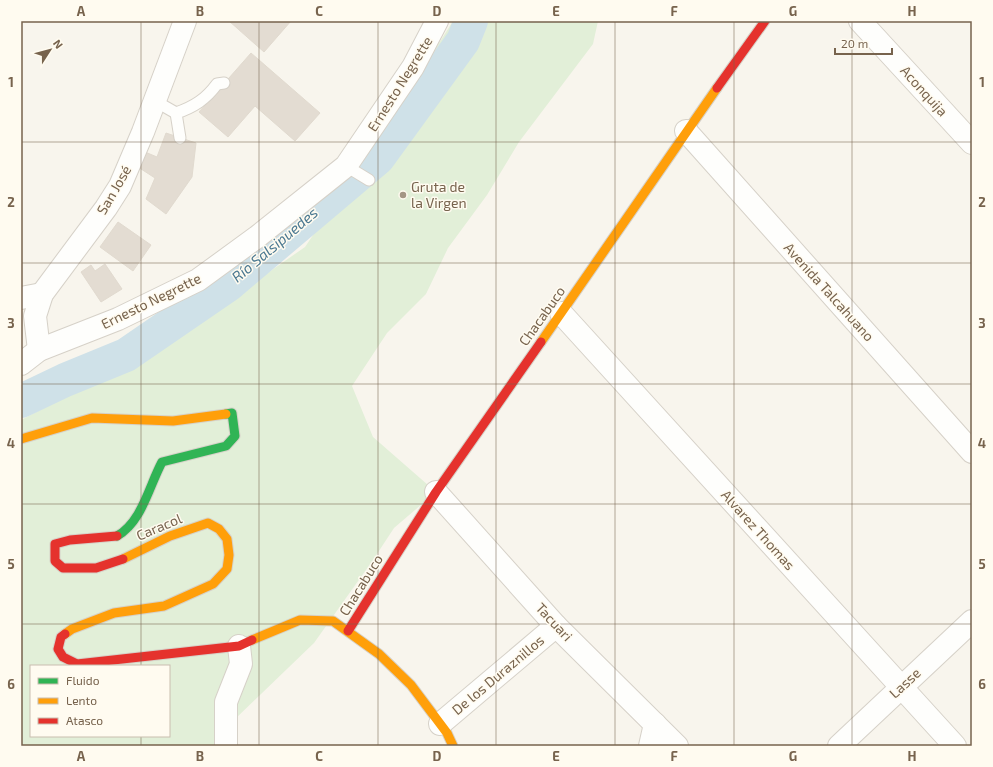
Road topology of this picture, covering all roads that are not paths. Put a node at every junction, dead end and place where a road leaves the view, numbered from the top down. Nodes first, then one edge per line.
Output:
1 (184, 21) edge
2 (437, 21) edge
3 (765, 21) edge
4 (860, 21) edge
5 (224, 83) dead end
6 (155, 101) junction
7 (176, 113) junction
8 (686, 131) junction
9 (180, 138) dead end
10 (972, 143) edge
11 (346, 166) junction
12 (369, 180) dead end
13 (42, 294) junction
14 (21, 298) edge
15 (561, 313) junction
16 (39, 350) junction
17 (21, 364) edge
18 (21, 439) edge
19 (972, 452) edge
20 (436, 492) junction
21 (972, 621) edge
22 (556, 626) junction
23 (348, 632) junction
24 (239, 646) junction
25 (902, 687) junction
26 (440, 724) junction
27 (655, 724) junction
28 (226, 746) edge
29 (453, 746) edge
30 (650, 746) edge
31 (677, 746) edge
32 (839, 746) edge
33 (955, 746) edge

1 - 6 street, San José
2 - 11 street, Ernesto Negrette
3 - 8 street, Chacabuco
4 - 10 street, Aconquija
5 - 7 lane
6 - 7 lane
6 - 13 street, San José
7 - 9 lane
8 - 15 street, Chacabuco
8 - 19 street, Avenida Talcahuano
11 - 12 lane
11 - 16 street, Ernesto Negrette
13 - 14 street
13 - 16 street, San José
15 - 20 street, Chacabuco
15 - 25 street, Alvarez Thomas
16 - 17 street, Ernesto Negrette
18 - 24 street, Caracol
20 - 22 street, Tacuari
20 - 23 street, Chacabuco
21 - 25 street, Lasse
22 - 26 street, De los Duraznillos
22 - 27 street, Tacuari
23 - 24 street, Caracol
23 - 26 street, Caracol
24 - 28 street
25 - 32 street, Lasse
25 - 33 street, Alvarez Thomas
26 - 29 street, Caracol
27 - 30 street
27 - 31 street, Tacuari

